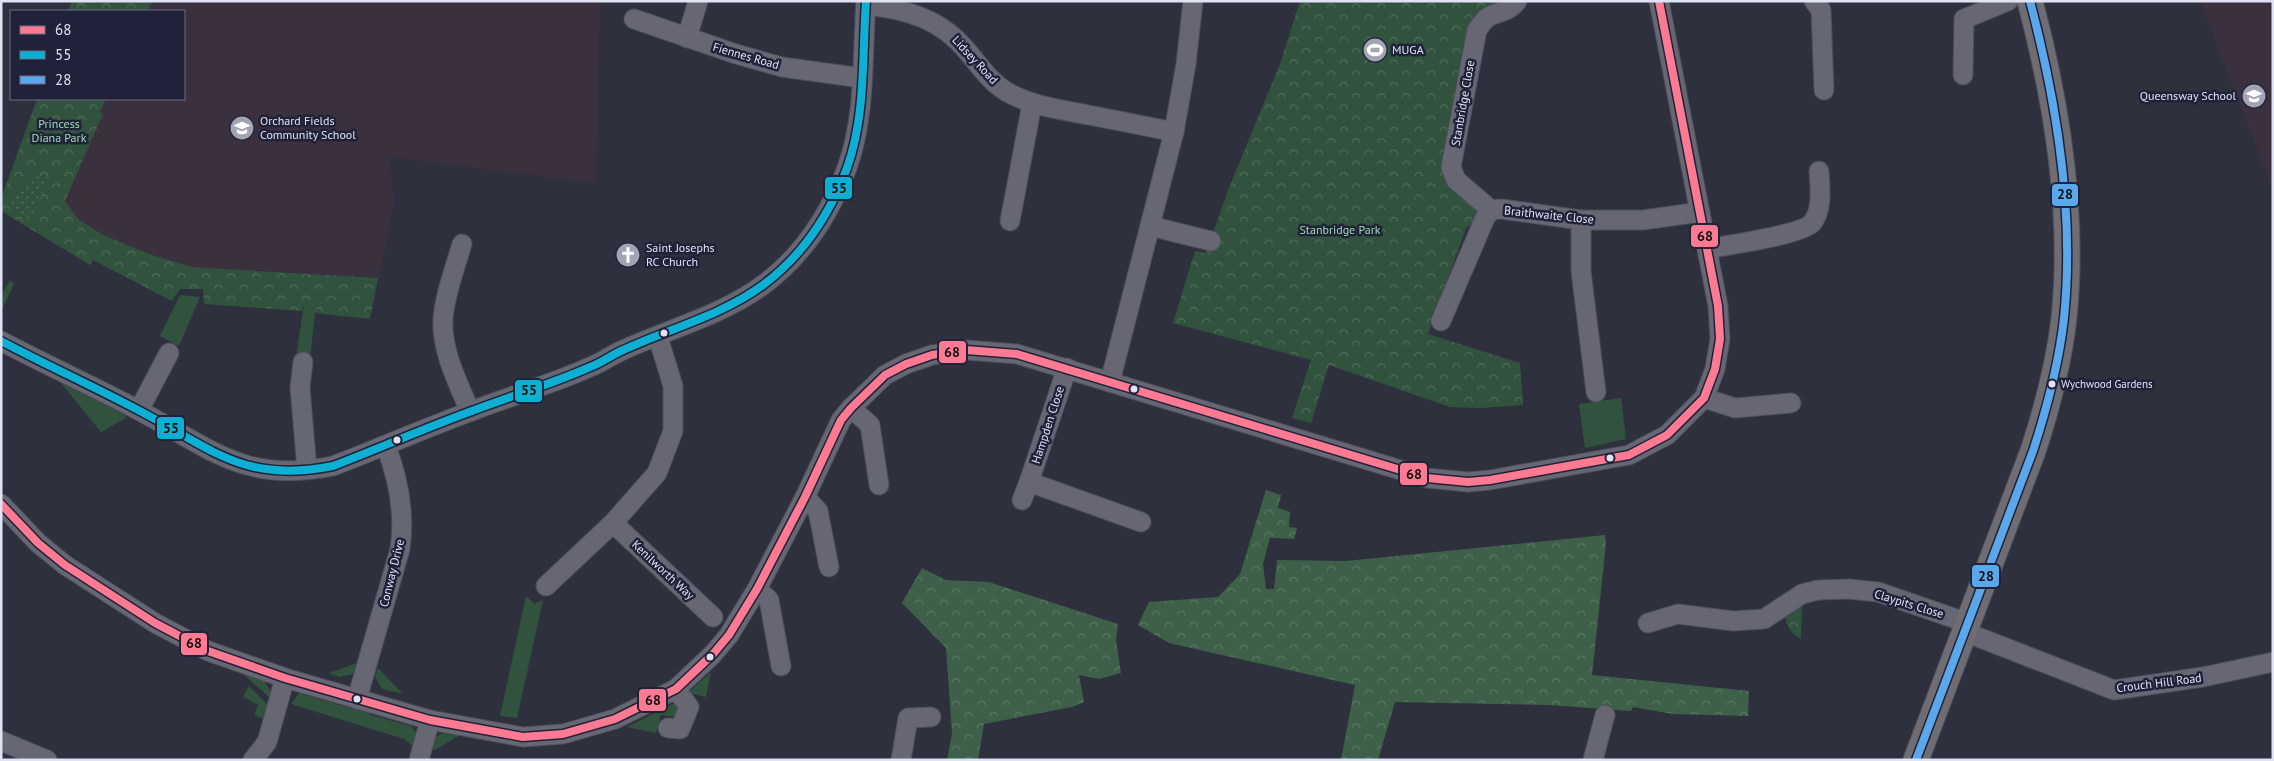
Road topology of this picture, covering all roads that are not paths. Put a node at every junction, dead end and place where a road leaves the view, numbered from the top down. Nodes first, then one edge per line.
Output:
1 (698, 1) edge
2 (1193, 1) edge
3 (1517, 1) edge
4 (1659, 1) edge
5 (1814, 1) edge
6 (2008, 1) edge
7 (2030, 1) edge
8 (866, 3) edge
9 (634, 19) dead end
10 (687, 38) junction
11 (1964, 75) dead end
12 (862, 78) junction
13 (1824, 90) dead end
14 (1032, 104) junction
15 (1174, 132) junction
16 (1820, 171) dead end
17 (1491, 210) junction
18 (1700, 212) junction
19 (1581, 220) junction
20 (1010, 221) dead end
21 (1150, 226) junction
22 (1212, 241) dead end
23 (462, 244) dead end
24 (1708, 249) junction
25 (1441, 322) dead end
26 (658, 337) junction
27 (1, 341) edge
28 (169, 353) dead end
29 (303, 362) dead end
30 (1067, 368) junction
31 (1110, 382) junction
32 (1596, 392) dead end
33 (1704, 398) junction
34 (1791, 403) dead end
35 (850, 408) junction
36 (139, 410) junction
37 (470, 411) junction
38 (386, 446) junction
39 (307, 469) junction
40 (1029, 482) junction
41 (879, 485) dead end
42 (805, 497) junction
43 (1022, 500) dead end
44 (1, 504) edge
45 (1141, 522) dead end
46 (613, 523) junction
47 (829, 567) dead end
48 (546, 586) dead end
49 (757, 589) junction
50 (713, 616) dead end
51 (1648, 623) dead end
52 (1966, 628) junction
53 (2273, 662) edge
54 (781, 666) dead end
55 (285, 678) junction
56 (676, 689) junction
57 (357, 699) junction
58 (1605, 715) dead end
59 (931, 717) dead end
60 (430, 720) junction
61 (668, 728) dead end
62 (1, 740) edge
63 (47, 760) edge
64 (253, 760) edge
65 (419, 760) edge
66 (901, 760) edge
67 (1593, 760) edge
68 (1916, 760) edge

1 - 10 street
2 - 15 street
3 - 17 street, Stanbridge Close
4 - 18 street
5 - 13 street
6 - 11 street
7 - 52 main road
8 - 12 street
8 - 14 street, Lidsey Road
9 - 10 street, Fiennes Road
10 - 12 street, Fiennes Road
12 - 26 street
14 - 15 street, Lidsey Road
14 - 20 street
15 - 21 street
16 - 24 street
17 - 19 street, Braithwaite Close
17 - 25 street, Braithwaite Close
18 - 19 street, Braithwaite Close
18 - 24 street
19 - 32 street
21 - 22 street
21 - 31 street
23 - 37 street
24 - 33 street
26 - 37 street
26 - 46 street
27 - 36 street
28 - 36 street
29 - 39 street
30 - 31 street
30 - 35 street
30 - 40 street, Hampden Close
31 - 33 street
33 - 34 street
35 - 41 street
35 - 42 street
36 - 39 street
37 - 38 street
38 - 39 street
38 - 57 street, Conway Drive
40 - 43 street, Hampden Close
40 - 45 street
42 - 47 street
42 - 49 street
44 - 55 street
46 - 48 street
46 - 50 street, Kenilworth Way
49 - 54 street
49 - 56 street
51 - 52 street, Claypits Close
52 - 53 street, Crouch Hill Road
52 - 68 main road
55 - 57 street
55 - 64 street
56 - 60 street
56 - 61 street
57 - 60 street
58 - 67 street
59 - 66 street
60 - 65 street
62 - 63 street

